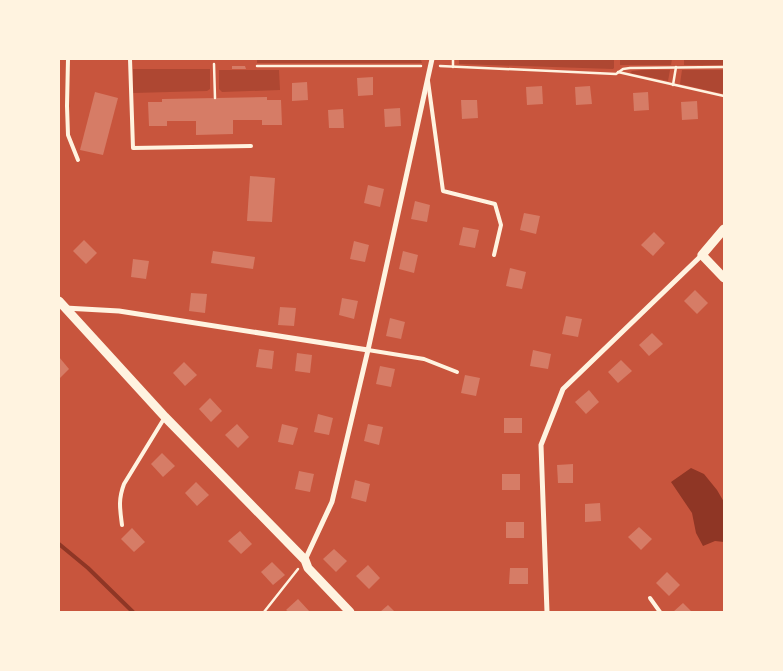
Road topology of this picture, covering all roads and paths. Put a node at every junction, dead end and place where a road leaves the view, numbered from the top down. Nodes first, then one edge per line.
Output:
1 (68, 59) edge
2 (130, 59) edge
3 (432, 59) edge
4 (453, 59) edge
5 (214, 64) dead end
6 (257, 66) dead end
7 (423, 66) dead end
8 (435, 66) dead end
9 (453, 67) junction
10 (676, 67) junction
11 (724, 67) edge
12 (618, 72) junction
13 (428, 79) junction
14 (673, 85) junction
15 (724, 96) edge
16 (215, 98) dead end
17 (251, 146) dead end
18 (78, 160) dead end
19 (724, 228) edge
20 (702, 254) junction
21 (494, 255) dead end
22 (724, 278) edge
23 (62, 304) edge
24 (368, 350) junction
25 (457, 372) dead end
26 (165, 417) junction
27 (122, 525) dead end
28 (305, 560) junction
29 (650, 598) dead end
30 (264, 612) edge
31 (350, 612) edge
32 (547, 612) edge
33 (660, 612) edge

1 - 18 lane
2 - 17 lane
3 - 13 street
4 - 9 path
5 - 16 path
6 - 7 path
8 - 9 path
9 - 12 path
10 - 11 path
10 - 12 path
10 - 14 path
12 - 14 path
13 - 21 lane
13 - 24 street
14 - 15 path
19 - 20 street
20 - 22 street
20 - 32 street
23 - 24 street
23 - 26 street
24 - 25 lane
24 - 28 street
26 - 27 lane
26 - 28 street
28 - 30 path
28 - 31 street
29 - 33 lane

